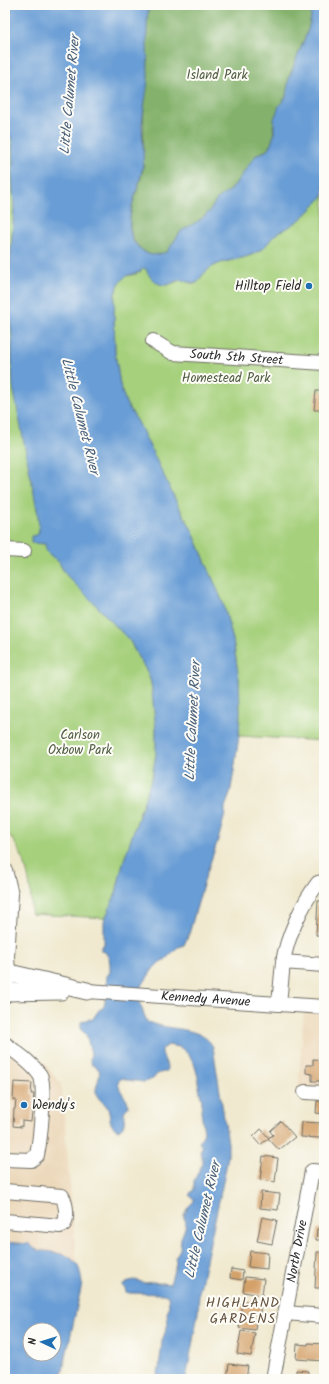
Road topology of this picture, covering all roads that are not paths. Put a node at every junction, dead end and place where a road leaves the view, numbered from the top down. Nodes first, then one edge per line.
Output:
1 (153, 341) dead end
2 (324, 363) edge
3 (5, 550) edge
4 (24, 551) dead end
5 (5, 870) edge
6 (324, 882) edge
7 (283, 962) junction
8 (324, 965) edge
9 (7, 972) edge
10 (87, 991) junction
11 (5, 993) edge
12 (279, 1004) junction
13 (324, 1007) edge
14 (5, 1044) edge
15 (305, 1092) dead end
16 (324, 1093) edge
17 (5, 1159) edge
18 (318, 1172) edge
19 (5, 1191) edge
20 (5, 1221) edge
21 (285, 1313) junction
22 (324, 1316) edge
23 (273, 1379) edge

1 - 2 street, South 5th Street
3 - 4 street
5 - 9 street
6 - 7 street
7 - 8 street
7 - 12 street
9 - 10 main road, Kennedy Avenue
9 - 11 street
10 - 11 main road, Kennedy Avenue
10 - 12 street, Kennedy Avenue
12 - 13 street, Kennedy Avenue
14 - 17 street
15 - 16 street
18 - 21 street, North Drive
19 - 20 street
21 - 22 street
21 - 23 street, North Drive

